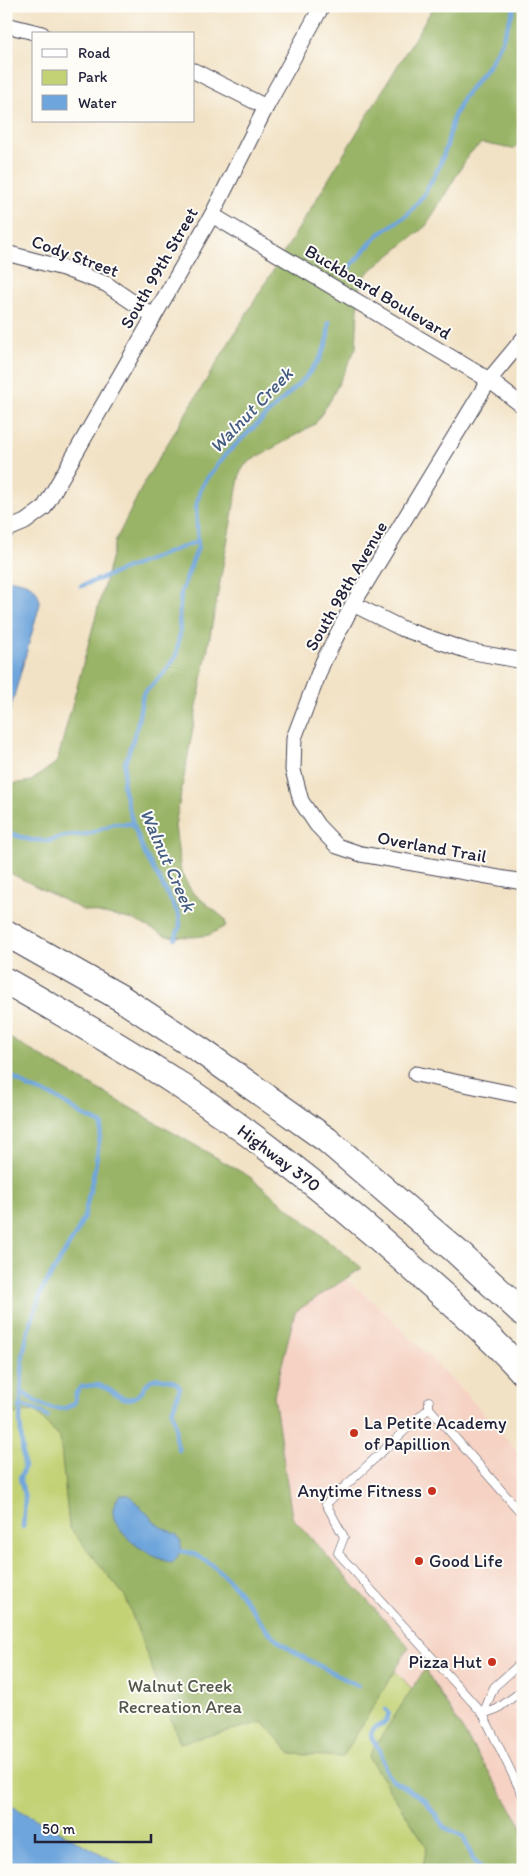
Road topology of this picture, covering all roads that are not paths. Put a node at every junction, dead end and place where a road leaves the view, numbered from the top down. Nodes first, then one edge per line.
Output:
1 (322, 6) edge
2 (6, 25) edge
3 (34, 32) edge
4 (195, 71) edge
5 (266, 106) junction
6 (212, 215) junction
7 (6, 253) edge
8 (153, 316) junction
9 (523, 339) edge
10 (489, 380) junction
11 (523, 406) edge
12 (6, 530) edge
13 (353, 604) junction
14 (523, 661) edge
15 (337, 846) joint
16 (523, 882) edge
17 (6, 933) edge
18 (6, 981) edge
19 (416, 1074) dead end
20 (523, 1096) edge
21 (523, 1313) edge
22 (521, 1369) edge
23 (523, 1515) edge
24 (523, 1661) edge
25 (523, 1690) edge
26 (483, 1714) junction
27 (523, 1796) edge

1 - 5 street, South 99th Street
2 - 3 street
4 - 5 street
5 - 6 street, South 99th Street
6 - 8 street, South 99th Street
6 - 10 street, Buckboard Boulevard
7 - 8 street, Cody Street
8 - 12 street, South 99th Street
9 - 10 street, South 98th Avenue
10 - 11 street, Buckboard Boulevard
10 - 13 street, South 98th Avenue
13 - 14 street
13 - 15 street, South 98th Avenue
15 - 16 street, Overland Trail
17 - 21 highway
18 - 22 highway, Highway 370
19 - 20 street
23 - 26 lane
24 - 26 lane
25 - 26 lane
26 - 27 lane

